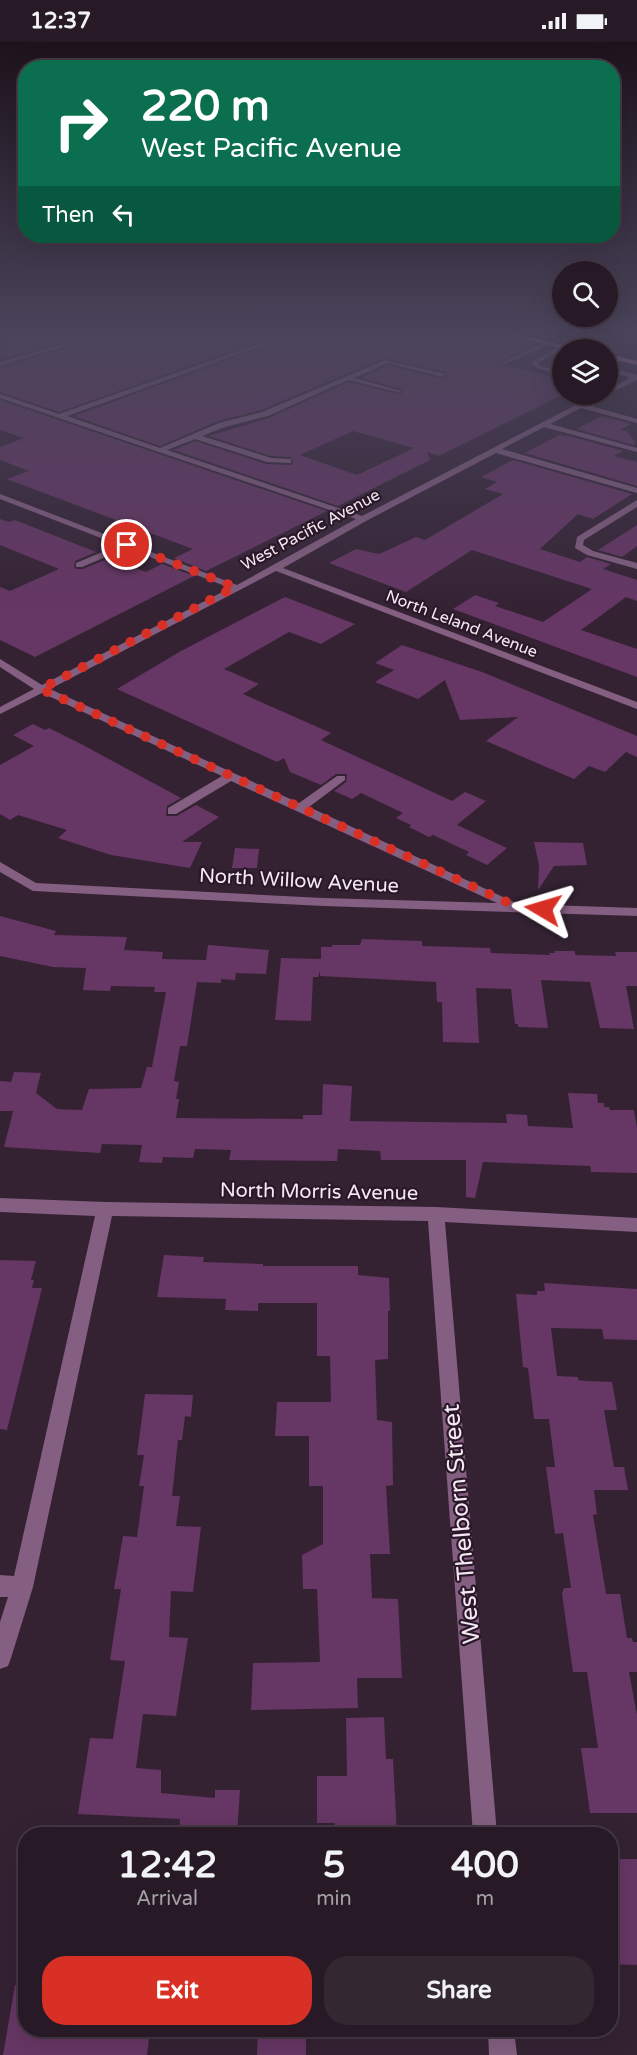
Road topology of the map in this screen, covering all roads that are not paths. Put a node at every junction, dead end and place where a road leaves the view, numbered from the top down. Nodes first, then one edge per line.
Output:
1 (84, 424) edge
2 (226, 424) edge
3 (544, 425) joint
4 (195, 436) junction
5 (161, 450) junction
6 (496, 450) junction
7 (637, 450) edge
8 (288, 461) dead end
9 (637, 491) edge
10 (0, 496) edge
11 (637, 503) edge
12 (363, 519) junction
13 (127, 545) junction
14 (79, 565) dead end
15 (637, 566) edge
16 (276, 568) junction
17 (235, 587) junction
18 (0, 662) edge
19 (41, 689) junction
20 (637, 706) edge
21 (0, 711) edge
22 (231, 776) junction
23 (341, 778) dead end
24 (300, 808) junction
25 (171, 812) dead end
26 (0, 866) edge
27 (520, 908) junction
28 (637, 912) edge
29 (0, 1205) edge
30 (105, 1209) junction
31 (436, 1214) junction
32 (637, 1225) edge
33 (11, 1586) edge
34 (0, 1658) edge
35 (484, 1827) edge
36 (502, 2037) edge
37 (503, 2055) edge

1 - 5 street
2 - 4 street
3 - 6 street, West Pacific Avenue
3 - 7 street
4 - 5 street
4 - 8 street
5 - 12 street
6 - 9 street
6 - 12 street, West Pacific Avenue
10 - 13 street
11 - 15 street
12 - 16 street, West Pacific Avenue
13 - 14 street
13 - 17 street
16 - 17 street, West Pacific Avenue
16 - 20 street, North Leland Avenue
17 - 19 street, West Pacific Avenue
18 - 19 street
19 - 21 street, West Pacific Avenue
19 - 22 street
22 - 24 street
22 - 25 street
23 - 24 street
24 - 27 street
26 - 27 street, North Willow Avenue
27 - 28 street, North Willow Avenue
29 - 30 street, North Morris Avenue
30 - 31 street, North Morris Avenue
30 - 33 street
31 - 32 street, North Morris Avenue
31 - 35 street, West Thelborn Street
33 - 34 street
36 - 37 street

